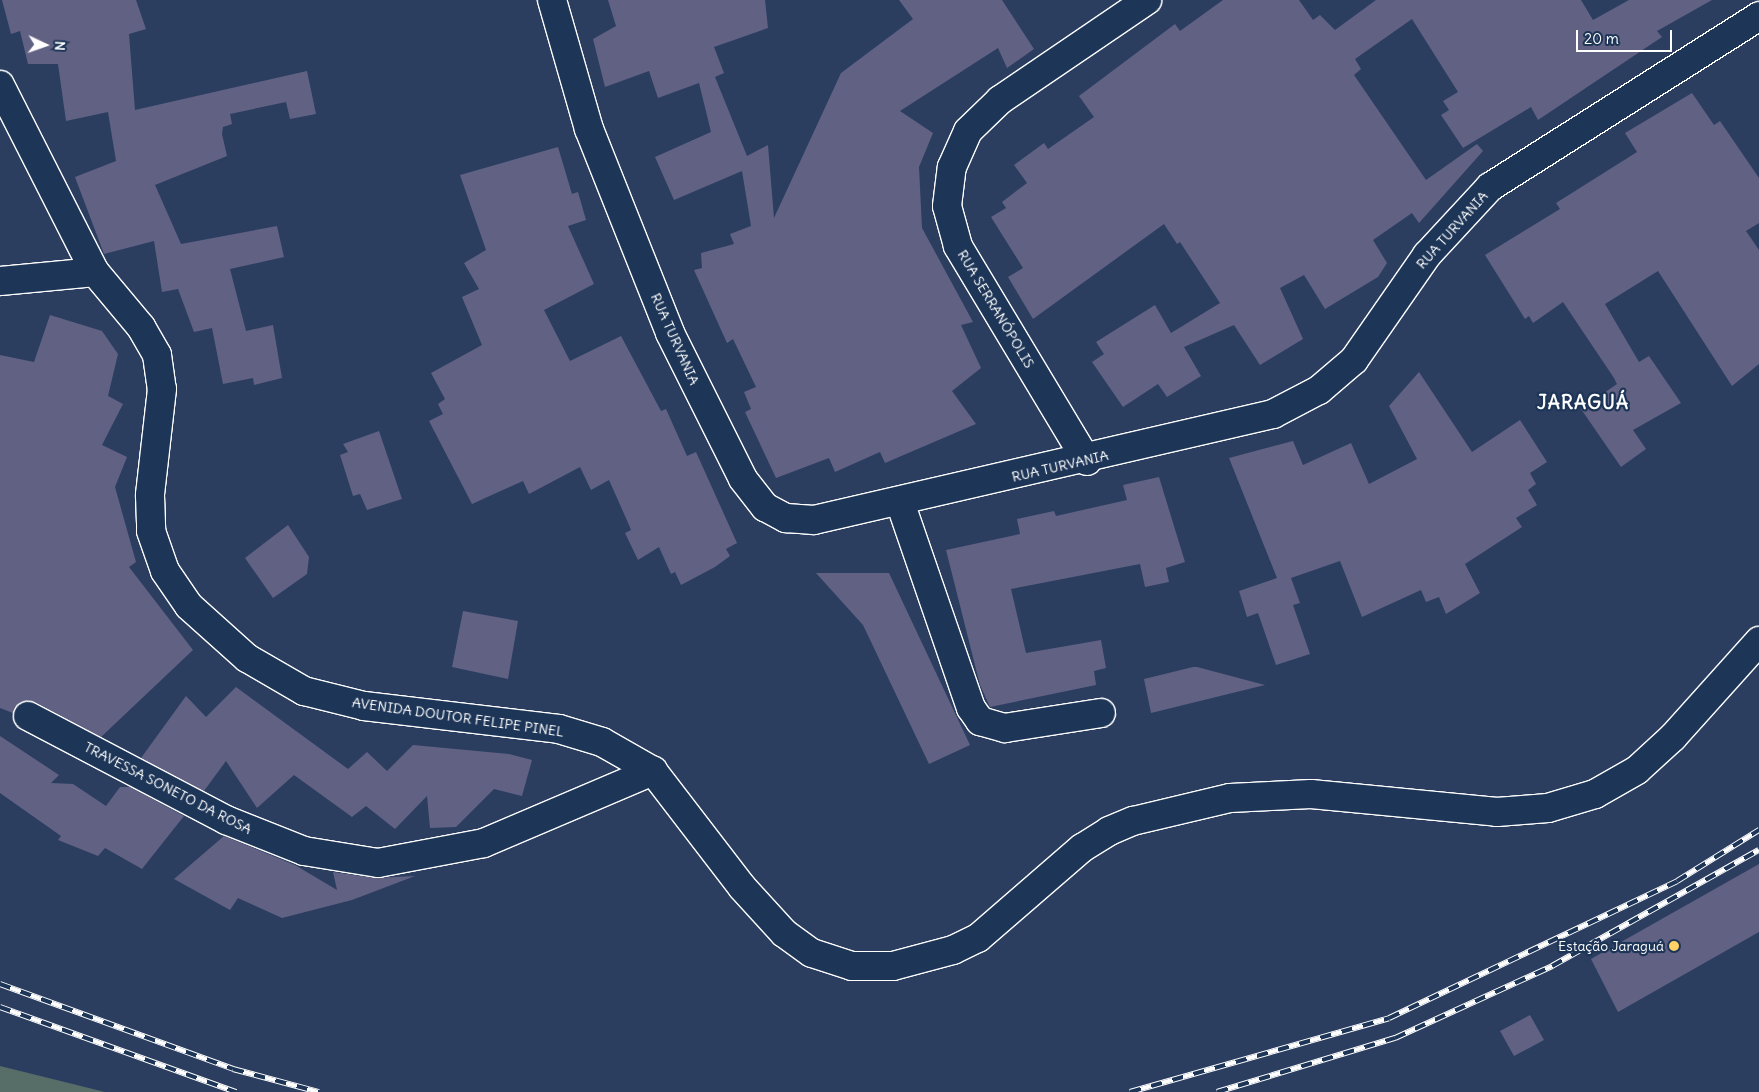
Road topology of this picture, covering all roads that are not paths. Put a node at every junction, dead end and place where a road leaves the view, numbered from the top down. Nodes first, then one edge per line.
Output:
1 (552, 0) edge
2 (1147, 0) edge
3 (1759, 16) edge
4 (0, 86) edge
5 (95, 272) junction
6 (0, 282) edge
7 (1087, 461) junction
8 (900, 502) junction
9 (1759, 641) edge
10 (1101, 713) dead end
11 (28, 716) dead end
12 (653, 771) junction

1 - 8 street, RUA TURVANIA
2 - 7 street, RUA SERRANÓPOLIS
3 - 7 street, RUA TURVANIA
4 - 5 street, AVENIDA DOUTOR FELIPE PINEL
5 - 6 street
5 - 12 street, AVENIDA DOUTOR FELIPE PINEL
7 - 8 street, RUA TURVANIA
8 - 10 street
9 - 12 street, AVENIDA DOUTOR FELIPE PINEL
11 - 12 street, TRAVESSA SONETO DA ROSA

